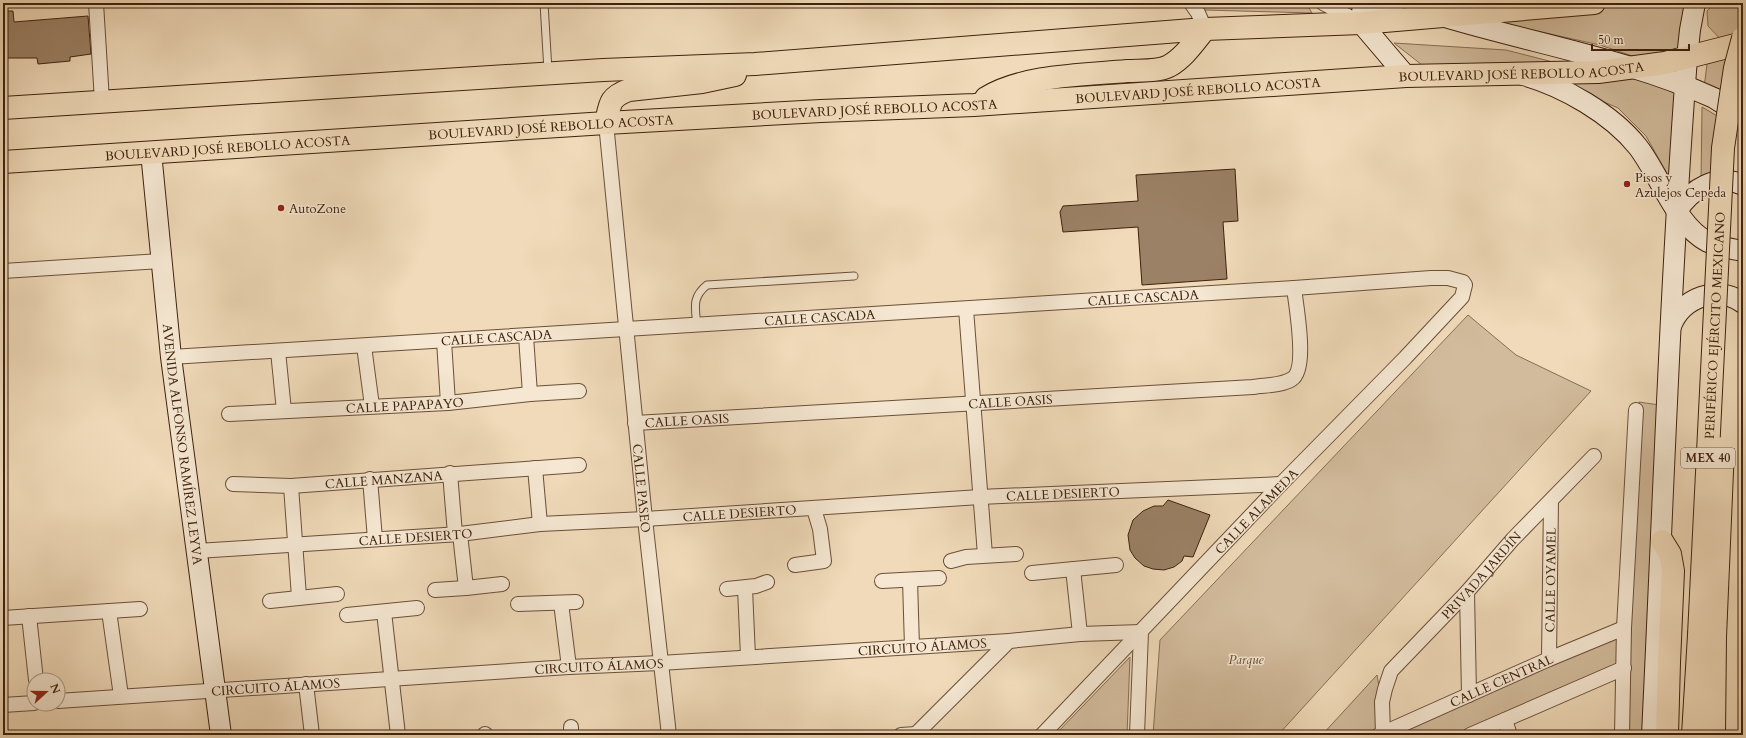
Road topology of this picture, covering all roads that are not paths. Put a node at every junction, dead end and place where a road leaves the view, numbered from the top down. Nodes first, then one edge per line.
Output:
1 (96, 3) edge
2 (544, 3) edge
3 (1191, 3) edge
4 (1323, 3) edge
5 (1342, 3) edge
6 (1395, 3) edge
7 (1594, 3) edge
8 (1695, 3) edge
9 (1362, 13) edge
10 (1441, 16) junction
11 (1205, 28) junction
12 (1743, 38) edge
13 (1743, 43) edge
14 (1687, 58) junction
15 (755, 64) junction
16 (1636, 68) junction
17 (548, 73) junction
18 (1517, 73) junction
19 (1406, 76) junction
20 (1685, 86) junction
21 (102, 101) junction
22 (974, 105) junction
23 (3, 108) edge
24 (1743, 116) edge
25 (1743, 120) edge
26 (606, 123) junction
27 (151, 152) junction
28 (3, 162) edge
29 (1743, 185) edge
30 (1677, 211) junction
31 (1743, 251) edge
32 (162, 261) junction
33 (3, 271) edge
34 (854, 276) dead end
35 (1465, 285) joint
36 (1294, 288) junction
37 (1743, 303) edge
38 (966, 309) junction
39 (697, 325) junction
40 (1671, 328) junction
41 (627, 330) junction
42 (526, 336) junction
43 (444, 341) junction
44 (364, 346) junction
45 (278, 351) junction
46 (171, 357) junction
47 (579, 391) dead end
48 (530, 394) junction
49 (448, 403) junction
50 (972, 404) junction
51 (372, 406) junction
52 (1636, 410) dead end
53 (284, 412) junction
54 (229, 414) dead end
55 (635, 423) junction
56 (1594, 456) dead end
57 (579, 465) dead end
58 (535, 468) junction
59 (450, 473) junction
60 (370, 479) junction
61 (233, 484) dead end
62 (1281, 484) junction
63 (291, 486) junction
64 (980, 497) junction
65 (1551, 501) junction
66 (814, 509) junction
67 (645, 519) junction
68 (540, 524) junction
69 (458, 534) junction
70 (375, 539) junction
71 (1662, 541) junction
72 (295, 545) junction
73 (197, 551) junction
74 (1016, 554) dead end
75 (985, 555) junction
76 (951, 561) dead end
77 (795, 565) dead end
78 (1116, 565) dead end
79 (1073, 569) junction
80 (1032, 573) dead end
81 (939, 578) dead end
82 (910, 580) junction
83 (882, 581) dead end
84 (768, 582) dead end
85 (502, 584) dead end
86 (466, 588) junction
87 (745, 588) junction
88 (727, 589) dead end
89 (435, 590) dead end
90 (1467, 592) junction
91 (337, 594) dead end
92 (299, 598) junction
93 (270, 600) dead end
94 (576, 602) dead end
95 (562, 603) junction
96 (518, 604) dead end
97 (417, 608) dead end
98 (140, 609) dead end
99 (109, 611) junction
100 (384, 612) junction
101 (347, 615) dead end
102 (29, 616) junction
103 (3, 618) edge
104 (1624, 628) junction
105 (1141, 632) junction
106 (1080, 634) junction
107 (1707, 636) junction
108 (1008, 641) junction
109 (912, 647) junction
110 (748, 657) junction
111 (1549, 659) junction
112 (660, 663) junction
113 (568, 667) junction
114 (1624, 668) junction
115 (35, 672) edge
116 (392, 678) junction
117 (306, 684) junction
118 (216, 691) junction
119 (1469, 694) junction
120 (121, 696) junction
121 (66, 700) edge
122 (26, 704) edge
123 (3, 705) edge
124 (1505, 720) junction
125 (1381, 734) edge
126 (221, 735) edge
127 (312, 735) edge
128 (398, 735) edge
129 (669, 735) edge
130 (901, 735) edge
131 (915, 735) edge
132 (1042, 735) edge
133 (1137, 735) edge
134 (1470, 735) edge
135 (1510, 735) edge
136 (1622, 735) edge
137 (1652, 735) edge
138 (1668, 735) edge
139 (1693, 735) edge
140 (1714, 735) edge

1 - 21 street
2 - 17 lane
3 - 11 street
4 - 9 street
5 - 9 street
6 - 9 street
7 - 10 main road
8 - 14 street
9 - 10 main road
9 - 11 main road
9 - 19 street
10 - 16 street
11 - 15 main road
11 - 22 main road
12 - 107 main road, PERIFÉRICO EJÉRCITO MEXICANO / MEX 40, bridge
13 - 14 main road, BOULEVARD JOSÉ REBOLLO ACOSTA
14 - 16 main road, BOULEVARD JOSÉ REBOLLO ACOSTA
14 - 20 street
15 - 17 main road
15 - 26 main road
16 - 18 main road, BOULEVARD JOSÉ REBOLLO ACOSTA
16 - 20 street
17 - 21 main road
18 - 19 main road, BOULEVARD JOSÉ REBOLLO ACOSTA
18 - 30 street
19 - 22 main road, BOULEVARD JOSÉ REBOLLO ACOSTA
20 - 25 street
20 - 30 street
21 - 23 main road
22 - 26 main road, BOULEVARD JOSÉ REBOLLO ACOSTA
24 - 107 main road, PERIFÉRICO EJÉRCITO MEXICANO / MEX 40, bridge
26 - 27 main road, BOULEVARD JOSÉ REBOLLO ACOSTA
26 - 41 street, CALLE PASEO
27 - 28 main road, BOULEVARD JOSÉ REBOLLO ACOSTA
27 - 32 street, AVENIDA ALFONSO RAMÍREZ LEYVA
29 - 30 street
30 - 31 street
30 - 40 street
32 - 33 street
32 - 46 street, AVENIDA ALFONSO RAMÍREZ LEYVA
34 - 39 lane
35 - 36 street, CALLE CASCADA
35 - 62 street, CALLE ALAMEDA
36 - 38 street, CALLE CASCADA
36 - 50 street, CALLE OASIS
37 - 40 street
38 - 39 street, CALLE CASCADA
38 - 50 street
39 - 41 street, CALLE CASCADA
40 - 71 street
41 - 42 street, CALLE CASCADA
41 - 55 street, CALLE PASEO
42 - 43 street, CALLE CASCADA
42 - 48 street
43 - 44 street, CALLE CASCADA
43 - 49 street
44 - 45 street, CALLE CASCADA
44 - 51 street
45 - 46 street, CALLE CASCADA
45 - 53 street
46 - 73 street, AVENIDA ALFONSO RAMÍREZ LEYVA
47 - 48 street, CALLE PAPAPAYO
48 - 49 street, CALLE PAPAPAYO
49 - 51 street, CALLE PAPAPAYO
50 - 55 street, CALLE OASIS
50 - 64 street
51 - 53 street, CALLE PAPAPAYO
52 - 104 street
53 - 54 street, CALLE PAPAPAYO
55 - 67 street, CALLE PASEO
56 - 65 street, PRIVADA JARDÍN
57 - 58 street, CALLE MANZANA
58 - 59 street, CALLE MANZANA
58 - 68 street
59 - 60 street, CALLE MANZANA
59 - 69 street
60 - 63 street, CALLE MANZANA
60 - 70 street
61 - 63 street, CALLE MANZANA
62 - 64 street, CALLE DESIERTO
62 - 105 street, CALLE ALAMEDA
63 - 72 street
64 - 66 street, CALLE DESIERTO
64 - 75 street
65 - 90 street, PRIVADA JARDÍN
65 - 111 street, CALLE OYAMEL
66 - 67 street, CALLE DESIERTO
66 - 77 street
67 - 68 street, CALLE DESIERTO
67 - 112 street, CALLE PASEO
68 - 69 street, CALLE DESIERTO
69 - 70 street, CALLE DESIERTO
69 - 86 street
70 - 72 street, CALLE DESIERTO
71 - 137 street
71 - 138 main road
72 - 73 street, CALLE DESIERTO
72 - 92 street
73 - 118 street, AVENIDA ALFONSO RAMÍREZ LEYVA
74 - 75 street
75 - 76 street
78 - 79 street
79 - 80 street
79 - 106 street
81 - 82 street
82 - 83 street
82 - 109 street
84 - 87 street
85 - 86 street
86 - 89 street
87 - 88 street
87 - 110 street
90 - 119 street
90 - 125 street, PRIVADA JARDÍN
91 - 92 street
92 - 93 street
94 - 95 street
95 - 96 street
95 - 113 street
97 - 100 street
98 - 99 street
99 - 102 street
99 - 120 street
100 - 101 street
100 - 116 street
102 - 103 street
102 - 115 street
104 - 111 street, CALLE CENTRAL
104 - 114 street
105 - 106 street, CIRCUITO ÁLAMOS
105 - 132 street, CALLE ALAMEDA
105 - 133 street
106 - 108 street, CIRCUITO ÁLAMOS
107 - 139 main road, PERIFÉRICO EJÉRCITO MEXICANO / MEX 40
107 - 140 main road, PERIFÉRICO EJÉRCITO MEXICANO / MEX 40
108 - 109 street, CIRCUITO ÁLAMOS
108 - 131 street
109 - 110 street, CIRCUITO ÁLAMOS
110 - 112 street, CIRCUITO ÁLAMOS
111 - 119 street, CALLE CENTRAL
112 - 113 street, CIRCUITO ÁLAMOS
112 - 129 street, CALLE PASEO
113 - 116 street, CIRCUITO ÁLAMOS
114 - 124 street
114 - 136 street
116 - 117 street, CIRCUITO ÁLAMOS
116 - 128 street
117 - 118 street, CIRCUITO ÁLAMOS
117 - 127 street
118 - 120 street, CIRCUITO ÁLAMOS
118 - 126 street, AVENIDA ALFONSO RAMÍREZ LEYVA
119 - 125 street, CALLE CENTRAL
120 - 121 street, CIRCUITO ÁLAMOS
122 - 123 street
124 - 134 street
124 - 135 street
130 - 131 street

